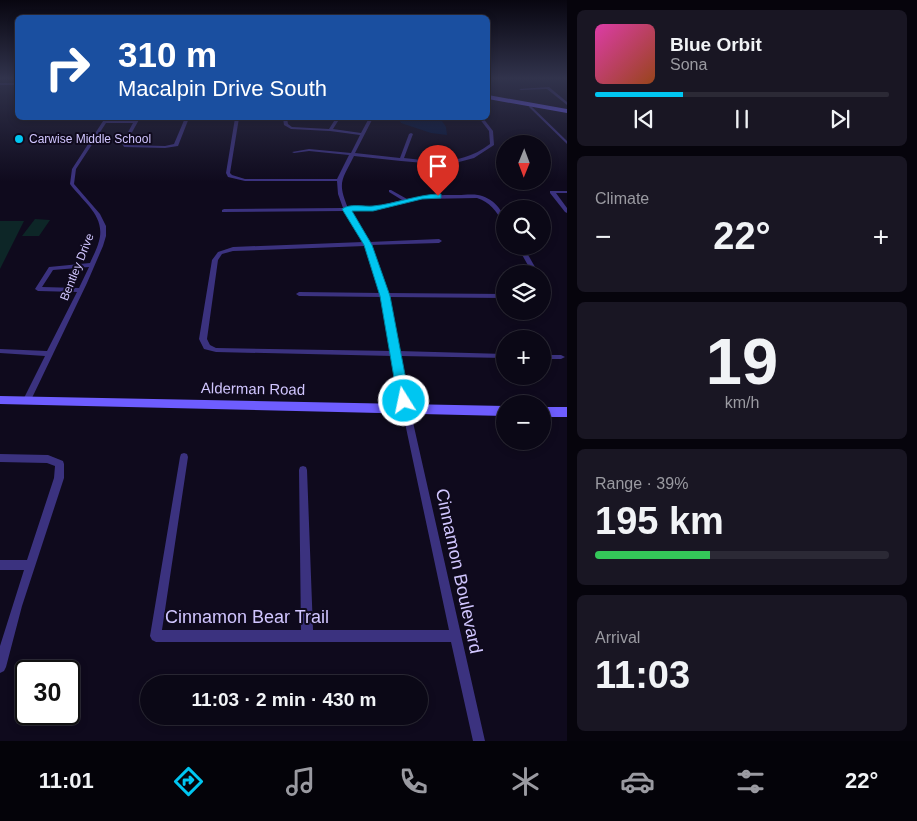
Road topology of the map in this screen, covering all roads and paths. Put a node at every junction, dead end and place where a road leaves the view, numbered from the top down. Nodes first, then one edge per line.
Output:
1 (538, 114) edge
2 (106, 120) edge
3 (136, 120) edge
4 (186, 120) edge
5 (236, 120) edge
6 (285, 120) edge
7 (337, 120) edge
8 (371, 120) edge
9 (483, 120) edge
10 (330, 130) junction
11 (363, 134) junction
12 (411, 134) dead end
13 (567, 143) edge
14 (294, 152) dead end
15 (352, 155) junction
16 (401, 160) junction
17 (339, 180) junction
18 (391, 191) dead end
19 (567, 192) edge
20 (407, 201) junction
21 (496, 207) edge
22 (346, 209) junction
23 (224, 211) dead end
24 (567, 211) edge
25 (439, 241) dead end
26 (368, 245) junction
27 (92, 265) junction
28 (81, 290) junction
29 (299, 294) dead end
30 (385, 296) junction
31 (496, 296) edge
32 (0, 352) edge
33 (50, 354) junction
34 (396, 354) junction
35 (496, 356) edge
36 (551, 357) edge
37 (561, 357) dead end
38 (0, 400) edge
39 (27, 400) junction
40 (406, 409) junction
41 (496, 411) edge
42 (551, 412) edge
43 (567, 412) edge
44 (184, 457) dead end
45 (0, 458) edge
46 (303, 470) dead end
47 (0, 564) edge
48 (30, 565) junction
49 (307, 635) junction
50 (456, 636) junction
51 (0, 668) edge
52 (480, 741) edge

1 - 13 street
2 - 3 street
2 - 27 street, Bentley Drive
3 - 4 street
5 - 17 street
6 - 10 street
7 - 10 street
8 - 11 street
9 - 16 street
10 - 11 street
11 - 15 street
12 - 16 street
14 - 15 street
15 - 16 street
15 - 17 street
17 - 22 street, Cinnamon Boulevard
18 - 20 street
19 - 24 street
20 - 21 street
20 - 22 street
22 - 23 street
22 - 26 street, Cinnamon Boulevard
25 - 26 street
26 - 30 street, Cinnamon Boulevard
26 - 34 street
27 - 28 street, Bentley Drive
27 - 28 street
28 - 33 street, Bentley Drive
29 - 30 street
30 - 31 street
30 - 34 street, Cinnamon Boulevard
32 - 33 street
33 - 39 street, Bentley Drive
34 - 35 street
34 - 40 street, Cinnamon Boulevard
36 - 37 street
38 - 39 street, Alderman Road
39 - 40 street, Alderman Road
40 - 41 street, Alderman Road
40 - 50 street, Cinnamon Boulevard
42 - 43 street
44 - 49 street, Cinnamon Bear Trail
45 - 48 street
46 - 49 street
47 - 48 street
48 - 51 street
49 - 50 street, Cinnamon Bear Trail
50 - 52 street, Cinnamon Boulevard

